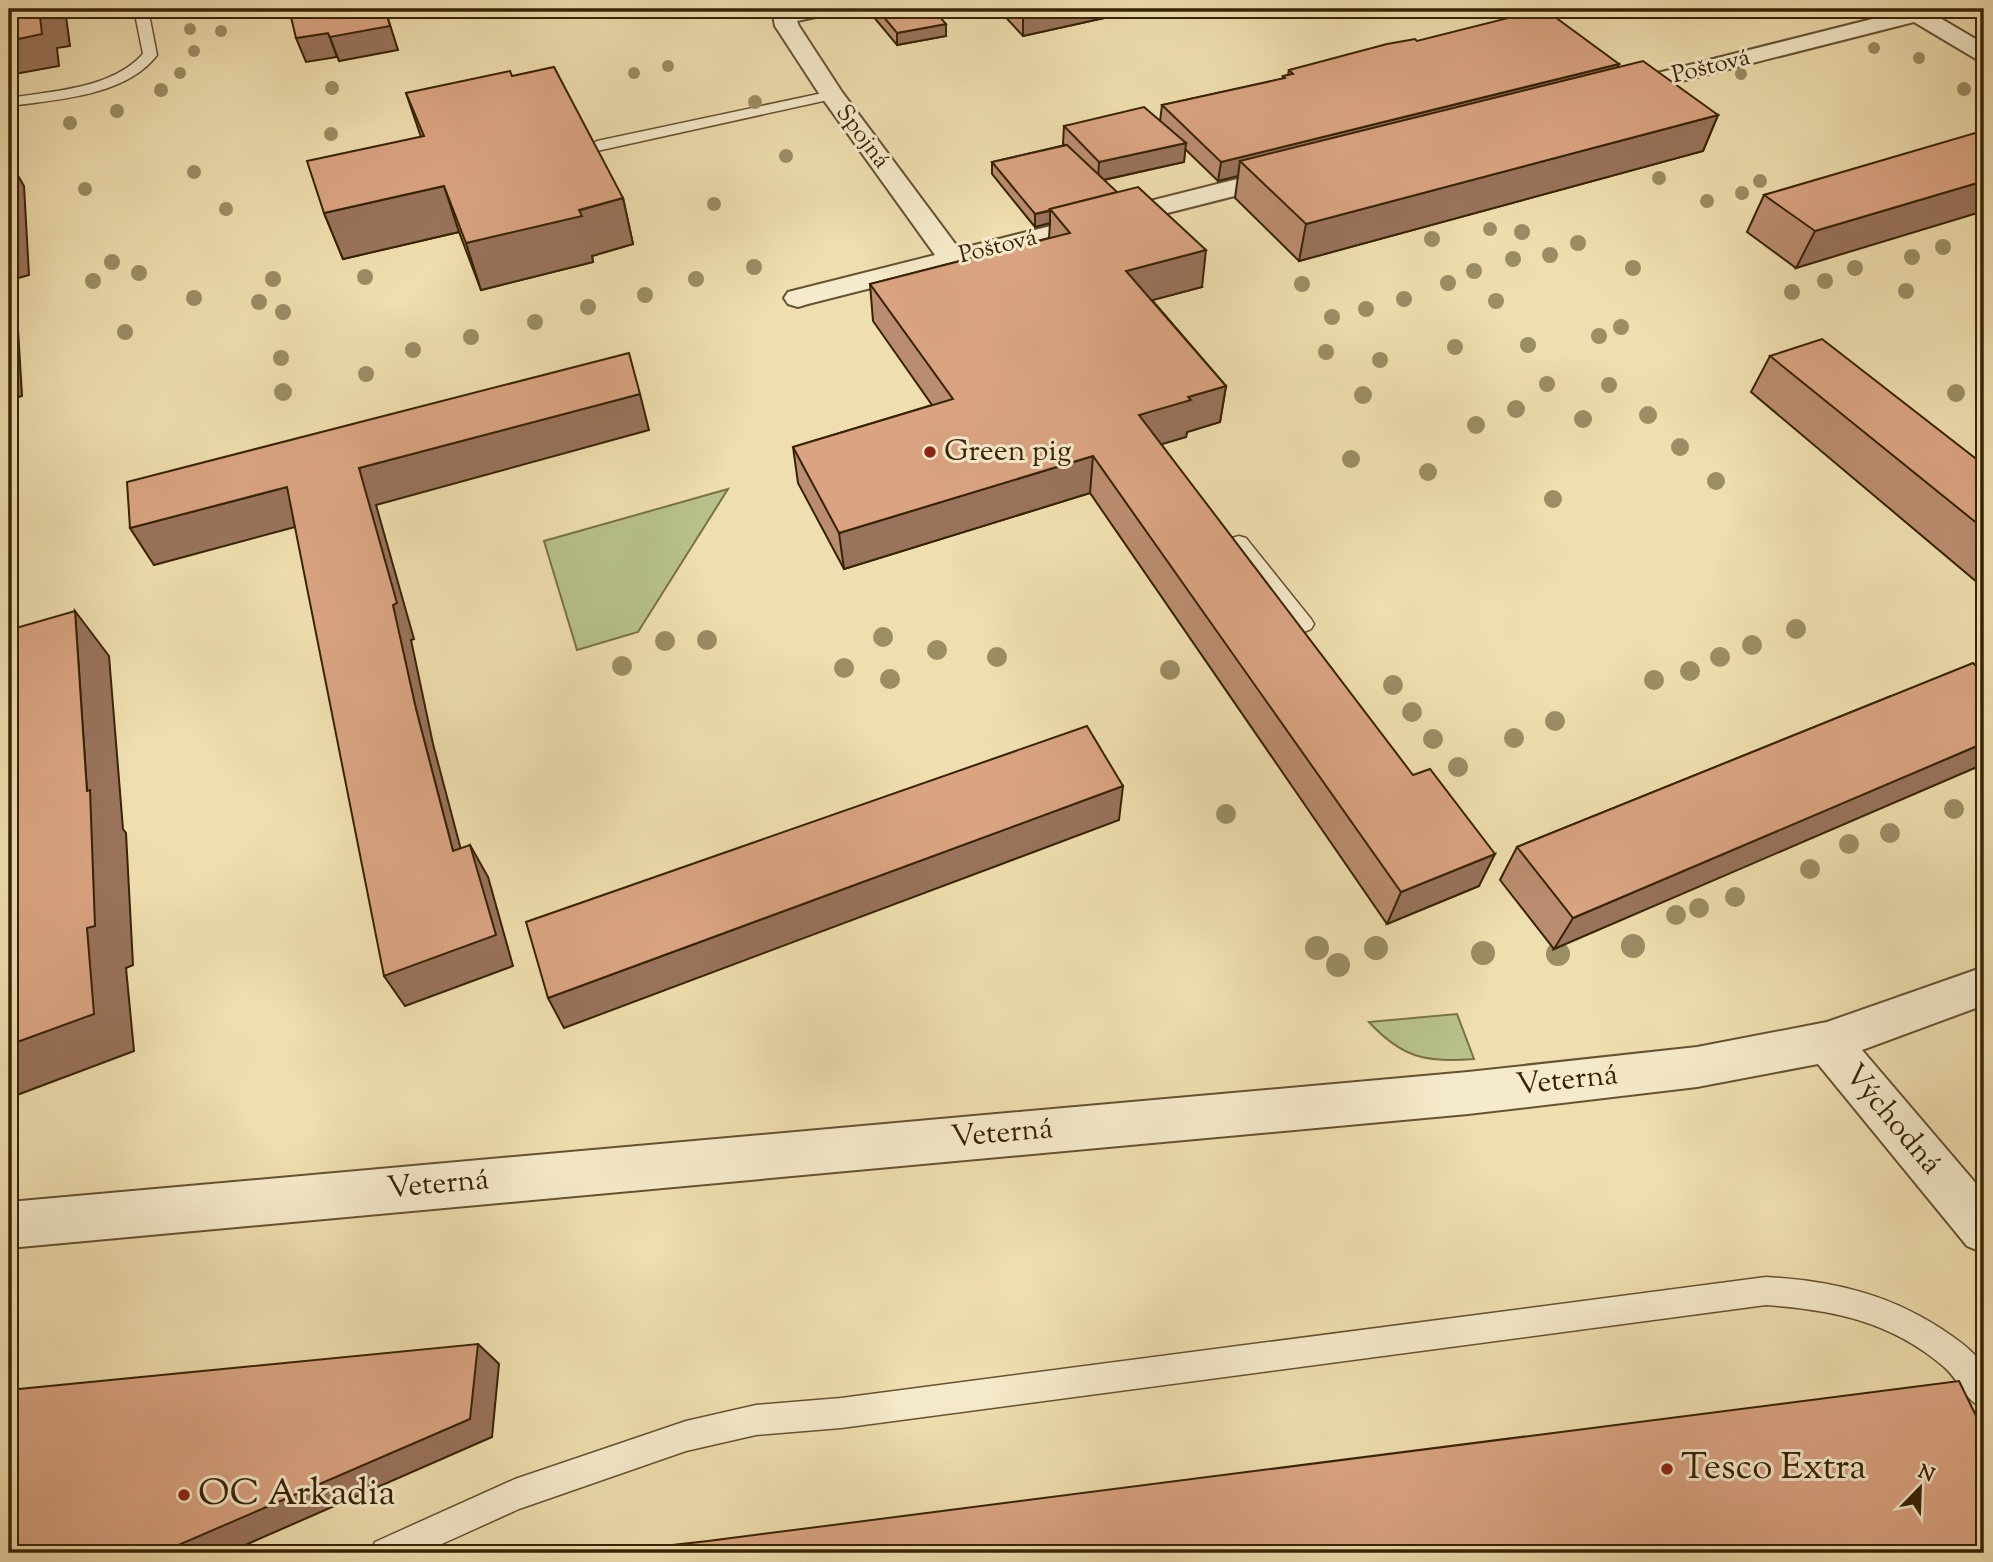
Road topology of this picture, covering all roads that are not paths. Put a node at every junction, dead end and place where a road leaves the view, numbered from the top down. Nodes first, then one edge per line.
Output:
1 (141, 9) edge
2 (822, 9) edge
3 (1919, 11) edge
4 (784, 13) edge
5 (1984, 54) edge
6 (831, 95) junction
7 (1588, 98) edge
8 (9, 102) edge
9 (597, 146) edge
10 (1318, 166) edge
11 (952, 259) junction
12 (798, 298) dead end
13 (1239, 544) edge
14 (1304, 624) dead end
15 (1984, 986) edge
16 (1827, 1042) junction
17 (9, 1225) edge
18 (1984, 1229) edge
19 (1984, 1393) edge
20 (386, 1553) edge

1 - 8 lane
2 - 4 street
3 - 5 street
3 - 7 street, Poštová
4 - 6 street, Spojná
6 - 9 lane
6 - 11 street, Spojná
10 - 11 street, Poštová
11 - 12 street, Poštová
13 - 14 lane
15 - 16 street, Veterná
16 - 17 street, Veterná
16 - 18 street, Východná
19 - 20 lane

